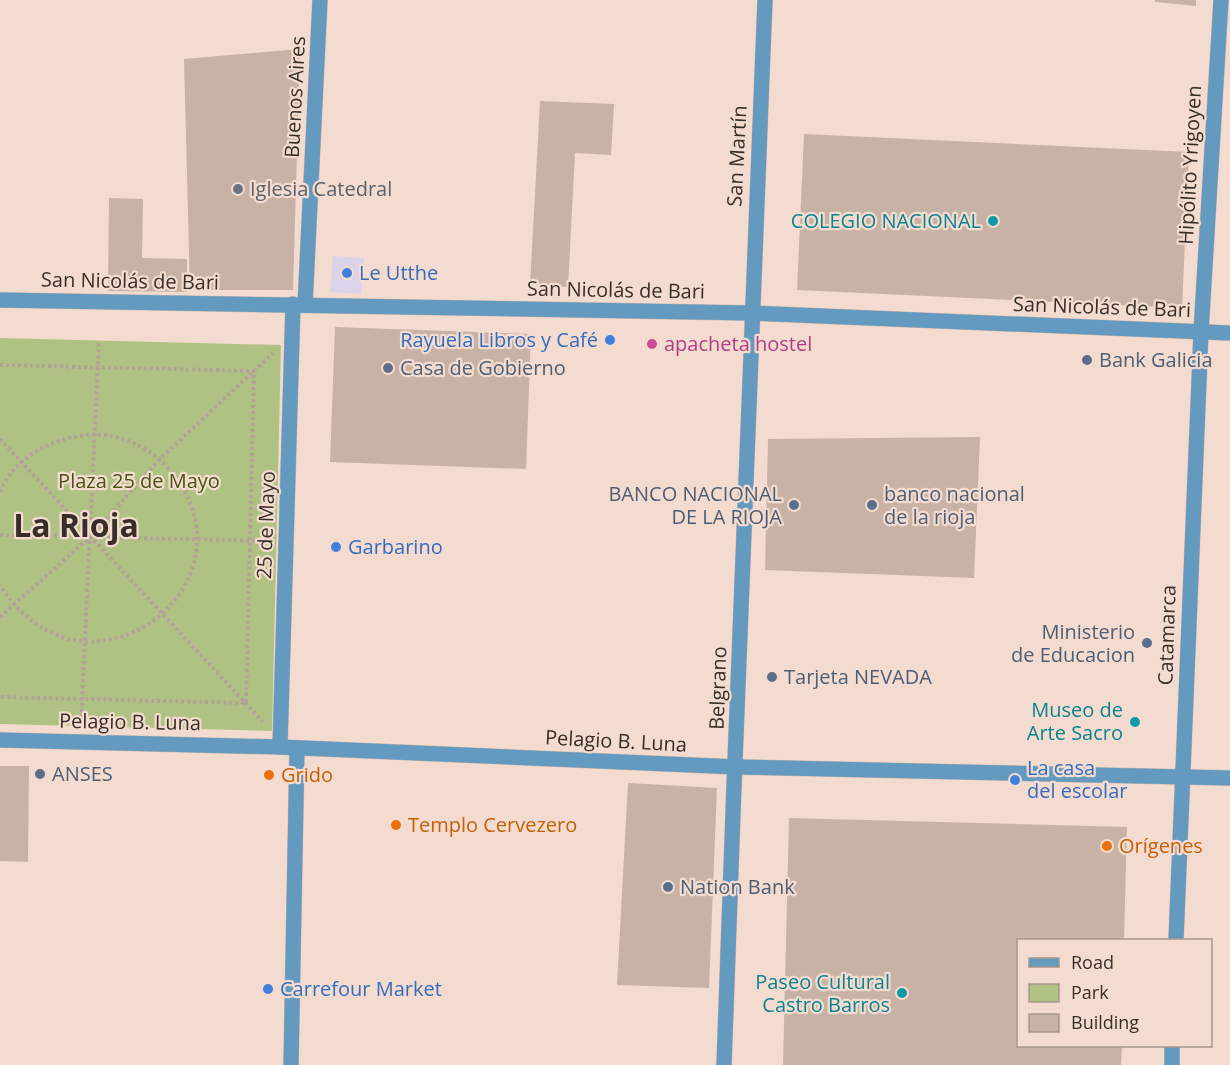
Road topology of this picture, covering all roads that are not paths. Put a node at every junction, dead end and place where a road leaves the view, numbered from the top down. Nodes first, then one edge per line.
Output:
1 (320, 0) edge
2 (765, 0) edge
3 (1221, 0) edge
4 (0, 300) edge
5 (299, 304) junction
6 (750, 313) junction
7 (1201, 332) junction
8 (1230, 333) edge
9 (0, 740) edge
10 (280, 747) junction
11 (297, 748) junction
12 (737, 767) junction
13 (1182, 777) junction
14 (1230, 778) edge
15 (1176, 939) edge
16 (1172, 1047) edge
17 (291, 1065) edge
18 (724, 1065) edge
19 (1172, 1065) edge

1 - 5 street, Buenos Aires
2 - 6 street, San Martín
3 - 7 street, Hipólito Yrigoyen
4 - 5 street, San Nicolás de Bari
5 - 6 street, San Nicolás de Bari
5 - 10 street, 25 de Mayo
6 - 7 street, San Nicolás de Bari
6 - 12 street, Belgrano
7 - 8 street, San Nicolás de Bari
7 - 13 street, Catamarca
9 - 10 street, Pelagio B. Luna
10 - 11 street, Pelagio B. Luna
11 - 12 street, Pelagio B. Luna
11 - 17 street
12 - 13 street, Pelagio B. Luna
12 - 18 street, Belgrano
13 - 14 street, Pelagio B. Luna
13 - 15 street, Catamarca
16 - 19 street

